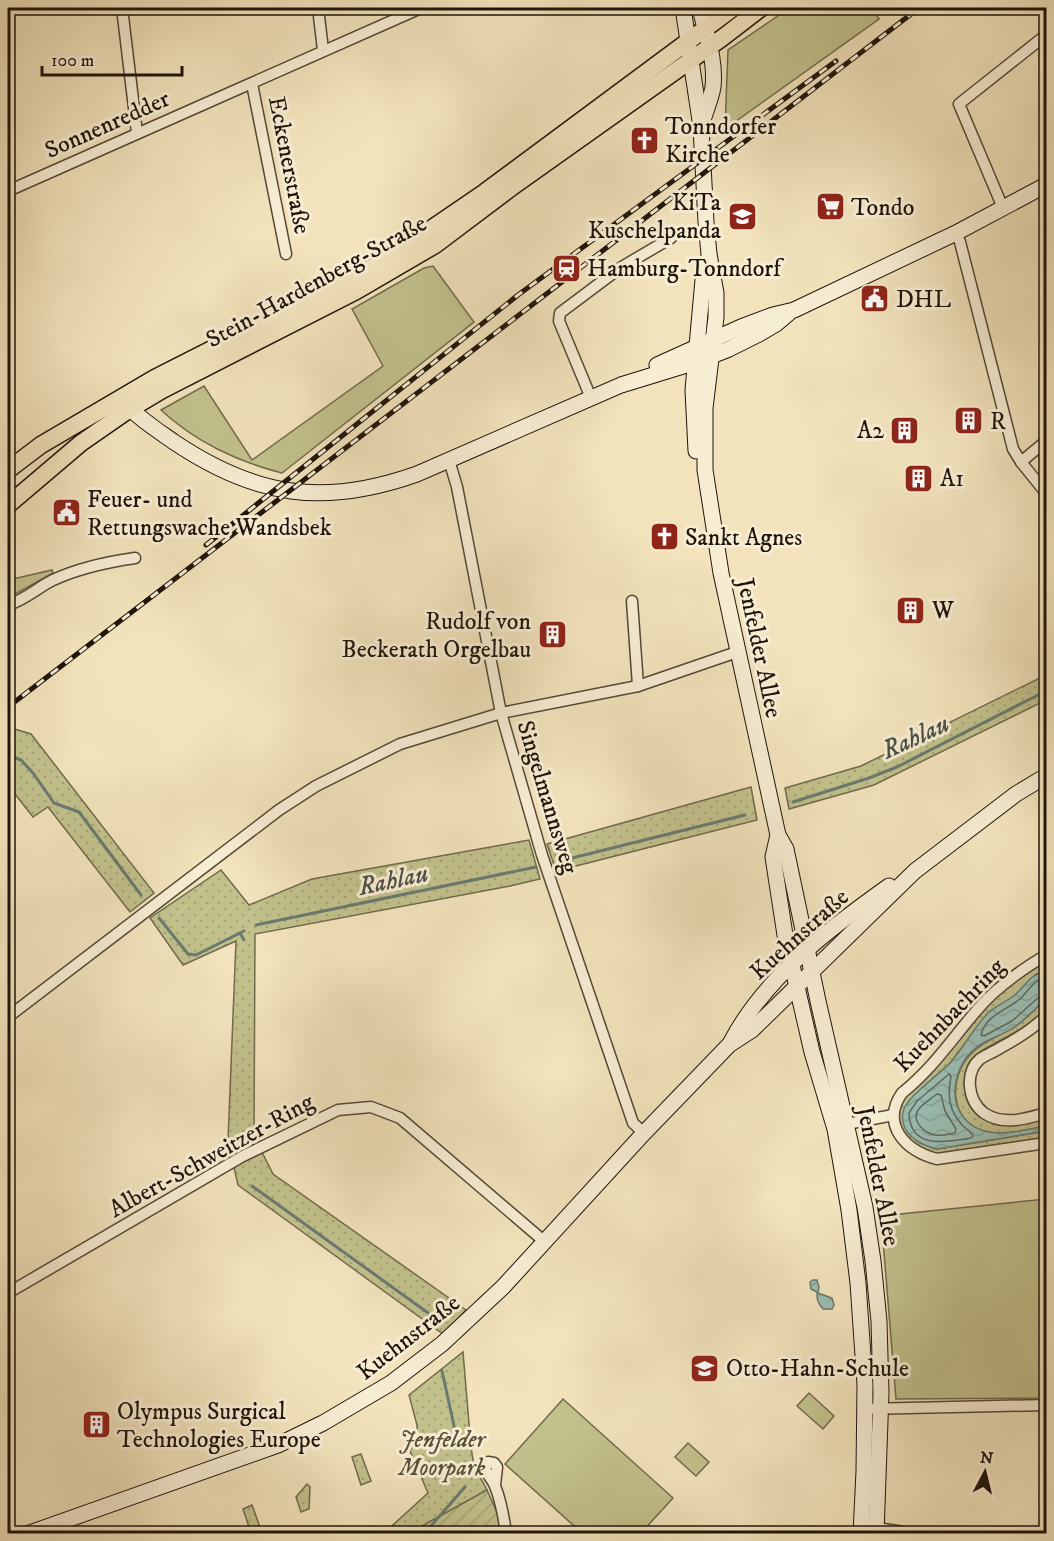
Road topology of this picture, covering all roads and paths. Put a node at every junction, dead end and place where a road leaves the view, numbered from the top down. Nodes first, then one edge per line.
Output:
1 (122, 8) edge
2 (318, 8) edge
3 (421, 8) edge
4 (683, 8) edge
5 (700, 8) edge
6 (733, 8) edge
7 (760, 8) edge
8 (705, 28) junction
9 (1047, 36) edge
10 (688, 40) junction
11 (710, 47) junction
12 (323, 50) junction
13 (690, 61) junction
14 (252, 84) junction
15 (701, 127) junction
16 (137, 133) junction
17 (1047, 185) edge
18 (8, 190) edge
19 (1003, 208) junction
20 (956, 233) junction
21 (671, 238) dead end
22 (286, 254) dead end
23 (709, 254) junction
24 (789, 313) junction
25 (713, 338) junction
26 (698, 346) junction
27 (711, 357) junction
28 (696, 362) junction
29 (621, 385) junction
30 (591, 398) junction
31 (125, 403) junction
32 (1047, 441) edge
33 (449, 460) junction
34 (1021, 462) junction
35 (8, 470) edge
36 (705, 470) junction
37 (1047, 493) edge
38 (8, 505) edge
39 (135, 558) dead end
40 (632, 601) dead end
41 (8, 605) edge
42 (737, 652) junction
43 (638, 686) junction
44 (501, 713) junction
45 (1047, 776) edge
46 (778, 835) junction
47 (915, 871) junction
48 (807, 951) junction
49 (1047, 955) edge
50 (792, 965) junction
51 (812, 972) junction
52 (797, 986) junction
53 (1047, 1016) edge
54 (8, 1017) edge
55 (729, 1045) junction
56 (1047, 1113) edge
57 (893, 1114) junction
58 (840, 1123) junction
59 (644, 1133) junction
60 (1047, 1143) edge
61 (545, 1242) junction
62 (8, 1293) edge
63 (1047, 1405) edge
64 (865, 1409) junction
65 (881, 1409) junction
66 (495, 1485) dead end
67 (869, 1530) edge
68 (27, 1533) edge
69 (506, 1533) edge
70 (918, 1533) edge

1 - 16 street
2 - 12 street
3 - 12 street, Sonnenredder
4 - 10 main road
5 - 8 main road
6 - 8 main road, Stein-Hardenberg-Straße
7 - 11 main road, Stein-Hardenberg-Straße
8 - 10 main road, Stein-Hardenberg-Straße
8 - 11 main road
9 - 19 street
10 - 13 main road
10 - 31 main road, Stein-Hardenberg-Straße
11 - 13 main road, Stein-Hardenberg-Straße
11 - 15 main road
12 - 14 street, Sonnenredder
13 - 15 main road
13 - 31 main road, Stein-Hardenberg-Straße
14 - 16 street, Sonnenredder
14 - 22 street, Eckenerstraße
15 - 23 main road
16 - 18 street, Sonnenredder
17 - 19 main road
19 - 20 main road
20 - 24 main road
20 - 34 street
21 - 30 street
23 - 25 main road, Jenfelder Allee
23 - 26 main road, Jenfelder Allee
24 - 25 main road
24 - 27 main road
25 - 26 main road
25 - 27 main road, Jenfelder Allee
26 - 28 main road, Jenfelder Allee
26 - 29 main road
27 - 28 main road
27 - 36 main road, Jenfelder Allee
28 - 29 main road
28 - 36 main road, Jenfelder Allee
29 - 30 main road
30 - 33 main road
31 - 33 main road
31 - 35 main road, Stein-Hardenberg-Straße
31 - 38 main road, Stein-Hardenberg-Straße
32 - 34 street
33 - 44 street, Singelmannsweg
34 - 37 street
36 - 42 main road, Jenfelder Allee
39 - 41 street
40 - 43 street
42 - 43 street
42 - 46 main road, Jenfelder Allee
43 - 44 street
44 - 54 street
44 - 59 street, Singelmannsweg
45 - 47 main road, Kuehnstraße
46 - 48 main road, Jenfelder Allee
46 - 50 main road, Jenfelder Allee
47 - 48 main road, Kuehnstraße
47 - 51 main road, Kuehnstraße
48 - 50 main road, Kuehnstraße
48 - 51 main road, Jenfelder Allee
49 - 57 street, Kuehnbachring
50 - 52 main road, Jenfelder Allee
50 - 55 main road, Kuehnstraße
51 - 52 main road, Kuehnstraße
51 - 58 main road, Jenfelder Allee
52 - 55 main road, Kuehnstraße
52 - 58 main road, Jenfelder Allee
53 - 56 street
55 - 59 main road, Kuehnstraße
57 - 58 street
57 - 60 street
58 - 64 main road, Jenfelder Allee
58 - 65 main road, Jenfelder Allee
59 - 61 main road, Kuehnstraße
61 - 62 street, Albert-Schweitzer-Ring
61 - 68 main road, Kuehnstraße
63 - 65 street
64 - 65 street
64 - 67 main road, Jenfelder Allee
65 - 67 main road, Jenfelder Allee
66 - 69 street
67 - 70 street

